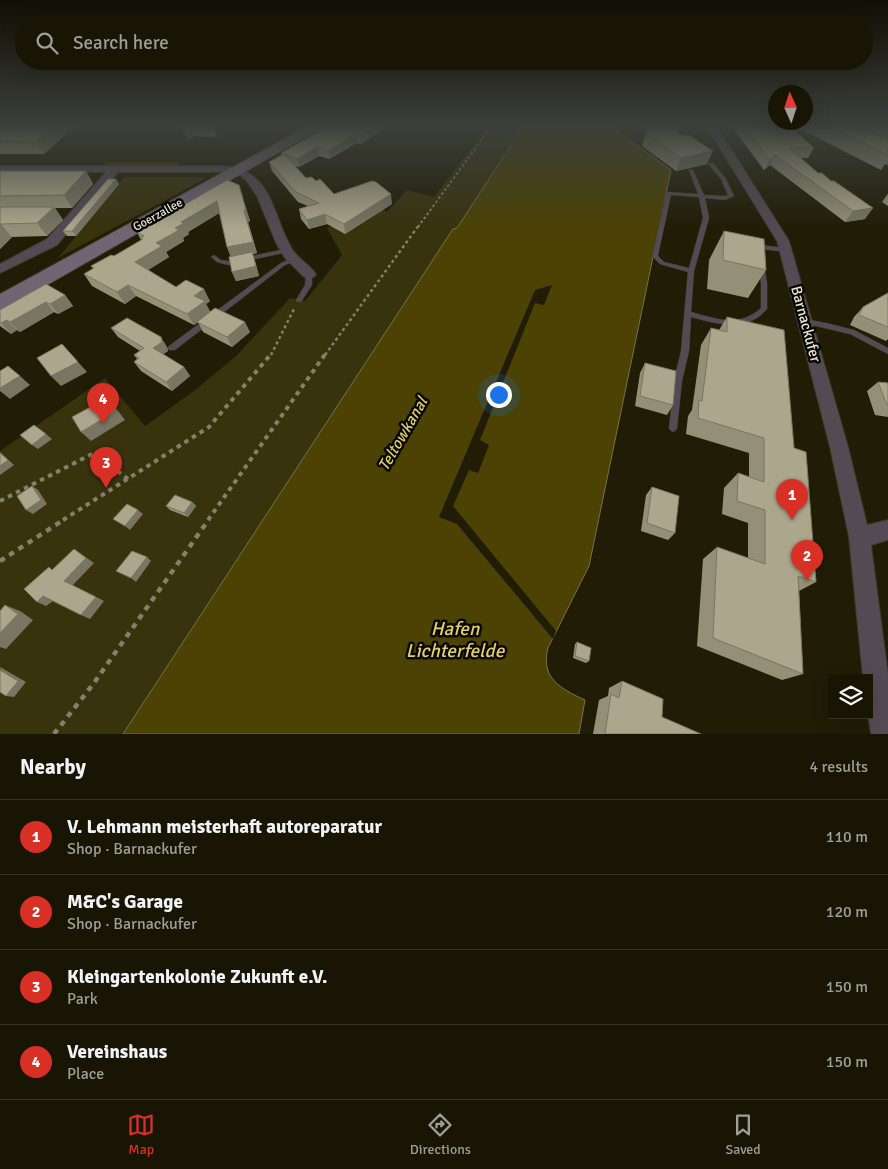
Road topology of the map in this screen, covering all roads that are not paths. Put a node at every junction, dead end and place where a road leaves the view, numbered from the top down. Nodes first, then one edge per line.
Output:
1 (255, 161) edge
2 (734, 161) edge
3 (711, 164) dead end
4 (0, 169) edge
5 (115, 169) junction
6 (690, 170) dead end
7 (238, 171) junction
8 (702, 197) junction
9 (58, 214) dead end
10 (77, 214) junction
11 (786, 250) junction
12 (290, 255) junction
13 (214, 257) dead end
14 (0, 269) edge
15 (691, 271) junction
16 (309, 274) joint
17 (299, 300) road end
18 (0, 303) edge
19 (687, 313) junction
20 (805, 321) junction
21 (172, 348) dead end
22 (888, 351) edge
23 (673, 428) dead end
24 (888, 530) edge
25 (860, 537) junction
26 (884, 734) edge

1 - 7 main road, Goerzallee
2 - 11 street, Barnackufer
3 - 8 lane
4 - 5 street
5 - 7 street
5 - 10 street
6 - 8 lane
7 - 12 street
7 - 18 main road, Goerzallee
8 - 15 lane
8 - 15 lane
9 - 10 street
10 - 14 street
11 - 19 lane
11 - 20 street, Barnackufer
12 - 13 lane
12 - 16 street
12 - 21 lane
15 - 19 lane
16 - 17 lane
19 - 23 lane
20 - 22 lane
20 - 25 street, Barnackufer
24 - 25 street
25 - 26 street, Barnackufer

